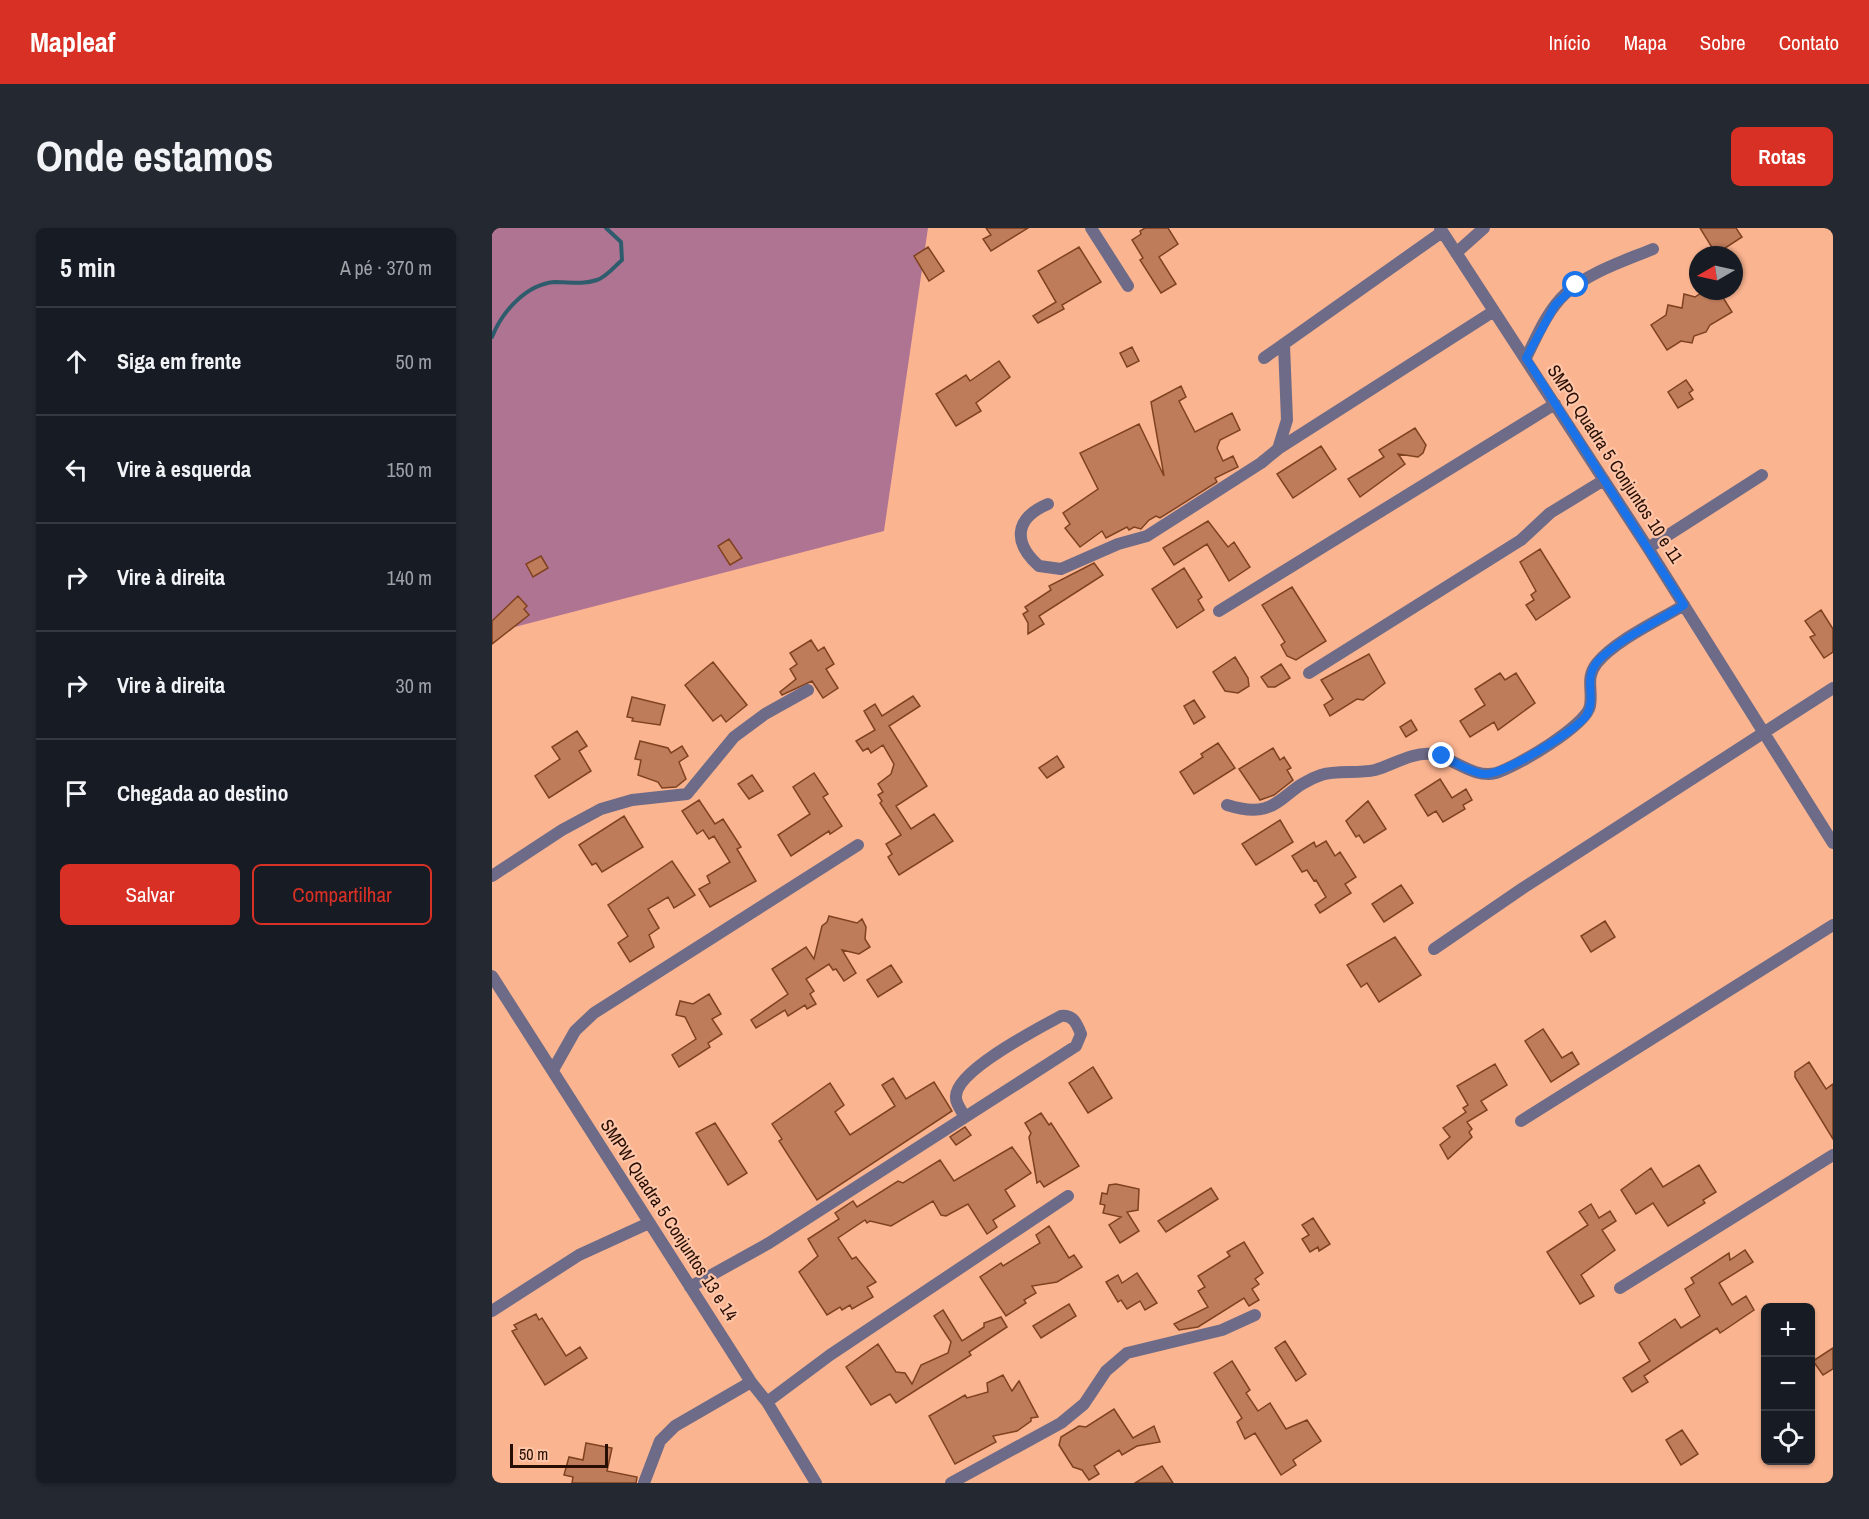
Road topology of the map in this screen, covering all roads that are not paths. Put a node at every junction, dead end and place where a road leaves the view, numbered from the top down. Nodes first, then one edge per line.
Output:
1 (1484, 228) edge
2 (1095, 229) edge
3 (1444, 231) edge
4 (1653, 249) dead end
5 (1456, 253) junction
6 (1128, 286) dead end
7 (1494, 311) junction
8 (1284, 345) junction
9 (1264, 358) dead end
10 (1526, 358) junction
11 (1554, 405) junction
12 (1278, 449) junction
13 (1762, 475) dead end
14 (1604, 480) junction
15 (1048, 504) dead end
16 (1648, 548) junction
17 (1684, 605) junction
18 (1219, 611) dead end
19 (1309, 674) dead end
20 (1833, 688) edge
21 (808, 690) dead end
22 (1763, 734) junction
23 (1227, 805) dead end
24 (1833, 843) edge
25 (858, 845) dead end
26 (492, 876) edge
27 (1833, 925) edge
28 (1434, 949) dead end
29 (492, 976) edge
30 (553, 1070) junction
31 (965, 1117) junction
32 (1521, 1121) dead end
33 (1833, 1155) edge
34 (1068, 1196) dead end
35 (649, 1223) junction
36 (690, 1287) junction
37 (1620, 1288) dead end
38 (492, 1311) edge
39 (1255, 1315) dead end
40 (751, 1382) junction
41 (767, 1402) junction
42 (644, 1483) edge
43 (816, 1483) edge
44 (951, 1483) edge

1 - 5 street
2 - 6 street
3 - 5 street, SMPQ Quadra 5 Conjuntos 10 e 11
3 - 8 street
4 - 10 street
5 - 7 street, SMPQ Quadra 5 Conjuntos 10 e 11
7 - 10 street, SMPQ Quadra 5 Conjuntos 10 e 11
7 - 12 street
8 - 9 street
8 - 12 street
10 - 11 street, SMPQ Quadra 5 Conjuntos 10 e 11
11 - 14 street, SMPQ Quadra 5 Conjuntos 10 e 11
11 - 18 street
12 - 15 street
13 - 16 street
14 - 16 street, SMPQ Quadra 5 Conjuntos 10 e 11
14 - 19 street
16 - 17 street, SMPQ Quadra 5 Conjuntos 10 e 11
17 - 22 street, SMPQ Quadra 5 Conjuntos 10 e 11
17 - 23 street
20 - 22 street
21 - 26 street
22 - 24 street, SMPQ Quadra 5 Conjuntos 10 e 11
22 - 28 street
25 - 30 street
27 - 32 street
29 - 30 street, SMPW Quadra 5 Conjuntos 13 e 14
30 - 35 street, SMPW Quadra 5 Conjuntos 13 e 14
31 - 31 street
31 - 36 street
33 - 37 street
34 - 41 street
35 - 36 street, SMPW Quadra 5 Conjuntos 13 e 14
35 - 38 street
36 - 40 street, SMPW Quadra 5 Conjuntos 13 e 14
39 - 44 street
40 - 41 street, SMPW Quadra 5 Conjuntos 13 e 14
40 - 42 street
41 - 43 street, SMPW Quadra 5 Conjuntos 13 e 14

